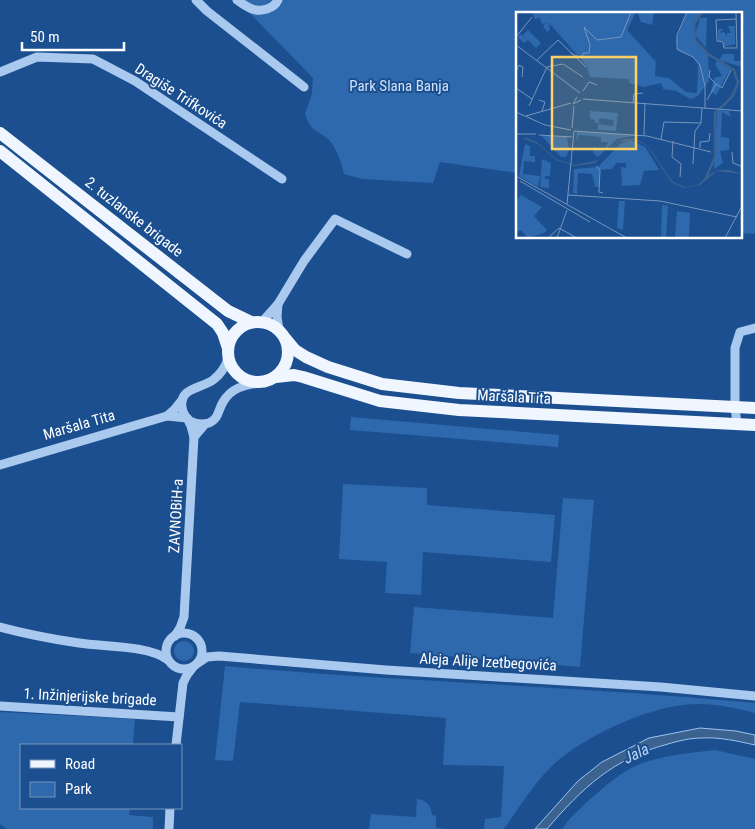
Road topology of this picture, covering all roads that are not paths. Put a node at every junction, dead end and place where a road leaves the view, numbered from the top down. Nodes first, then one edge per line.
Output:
1 (196, 0) edge
2 (236, 0) edge
3 (278, 0) edge
4 (0, 72) edge
5 (304, 87) dead end
6 (0, 132) edge
7 (0, 151) edge
8 (282, 178) dead end
9 (407, 254) dead end
10 (278, 304) junction
11 (257, 322) junction
12 (755, 328) edge
13 (282, 334) junction
14 (228, 353) junction
15 (276, 376) junction
16 (258, 383) junction
17 (459, 393) junction
18 (183, 400) junction
19 (735, 407) junction
20 (755, 408) edge
21 (459, 410) junction
22 (167, 416) junction
23 (187, 418) junction
24 (205, 424) junction
25 (736, 424) junction
26 (755, 425) edge
27 (194, 437) junction
28 (0, 465) edge
29 (184, 617) junction
30 (0, 627) edge
31 (173, 637) junction
32 (198, 640) junction
33 (150, 650) junction
34 (219, 656) junction
35 (170, 662) junction
36 (195, 665) junction
37 (183, 683) junction
38 (755, 696) edge
39 (0, 706) edge
40 (179, 717) junction
41 (176, 744) edge
42 (170, 809) edge
43 (169, 829) edge

1 - 5 street
2 - 3 street
4 - 8 street, Dragiše Trifkovića
6 - 11 main road, 2. tuzlanske brigade
7 - 14 main road, 2. tuzlanske brigade
9 - 10 street
10 - 11 street
10 - 13 street
11 - 13 main road
11 - 14 main road
12 - 19 street
13 - 15 main road
13 - 17 main road, Maršala Tita
14 - 16 main road
14 - 18 street
15 - 16 main road
15 - 21 main road, Maršala Tita
16 - 24 street
17 - 19 main road, Maršala Tita
17 - 21 main road
18 - 22 street
18 - 23 street
19 - 20 main road, Maršala Tita
19 - 25 street
21 - 25 main road, Maršala Tita
22 - 23 street
22 - 28 street, Maršala Tita
23 - 24 street
23 - 27 street
24 - 27 street
25 - 26 main road, Maršala Tita
27 - 29 street, ZAVNOBiH-a
29 - 31 street, ZAVNOBiH-a
29 - 32 street
30 - 33 street
31 - 32 street
31 - 33 street
31 - 35 street
32 - 34 street
32 - 36 street
33 - 35 street
34 - 36 street
34 - 38 street, Aleja Alije Izetbegovića
35 - 36 street
35 - 37 street
36 - 37 street
37 - 40 street
39 - 40 street, 1. Inžinjerijske brigade
40 - 41 street
42 - 43 street

